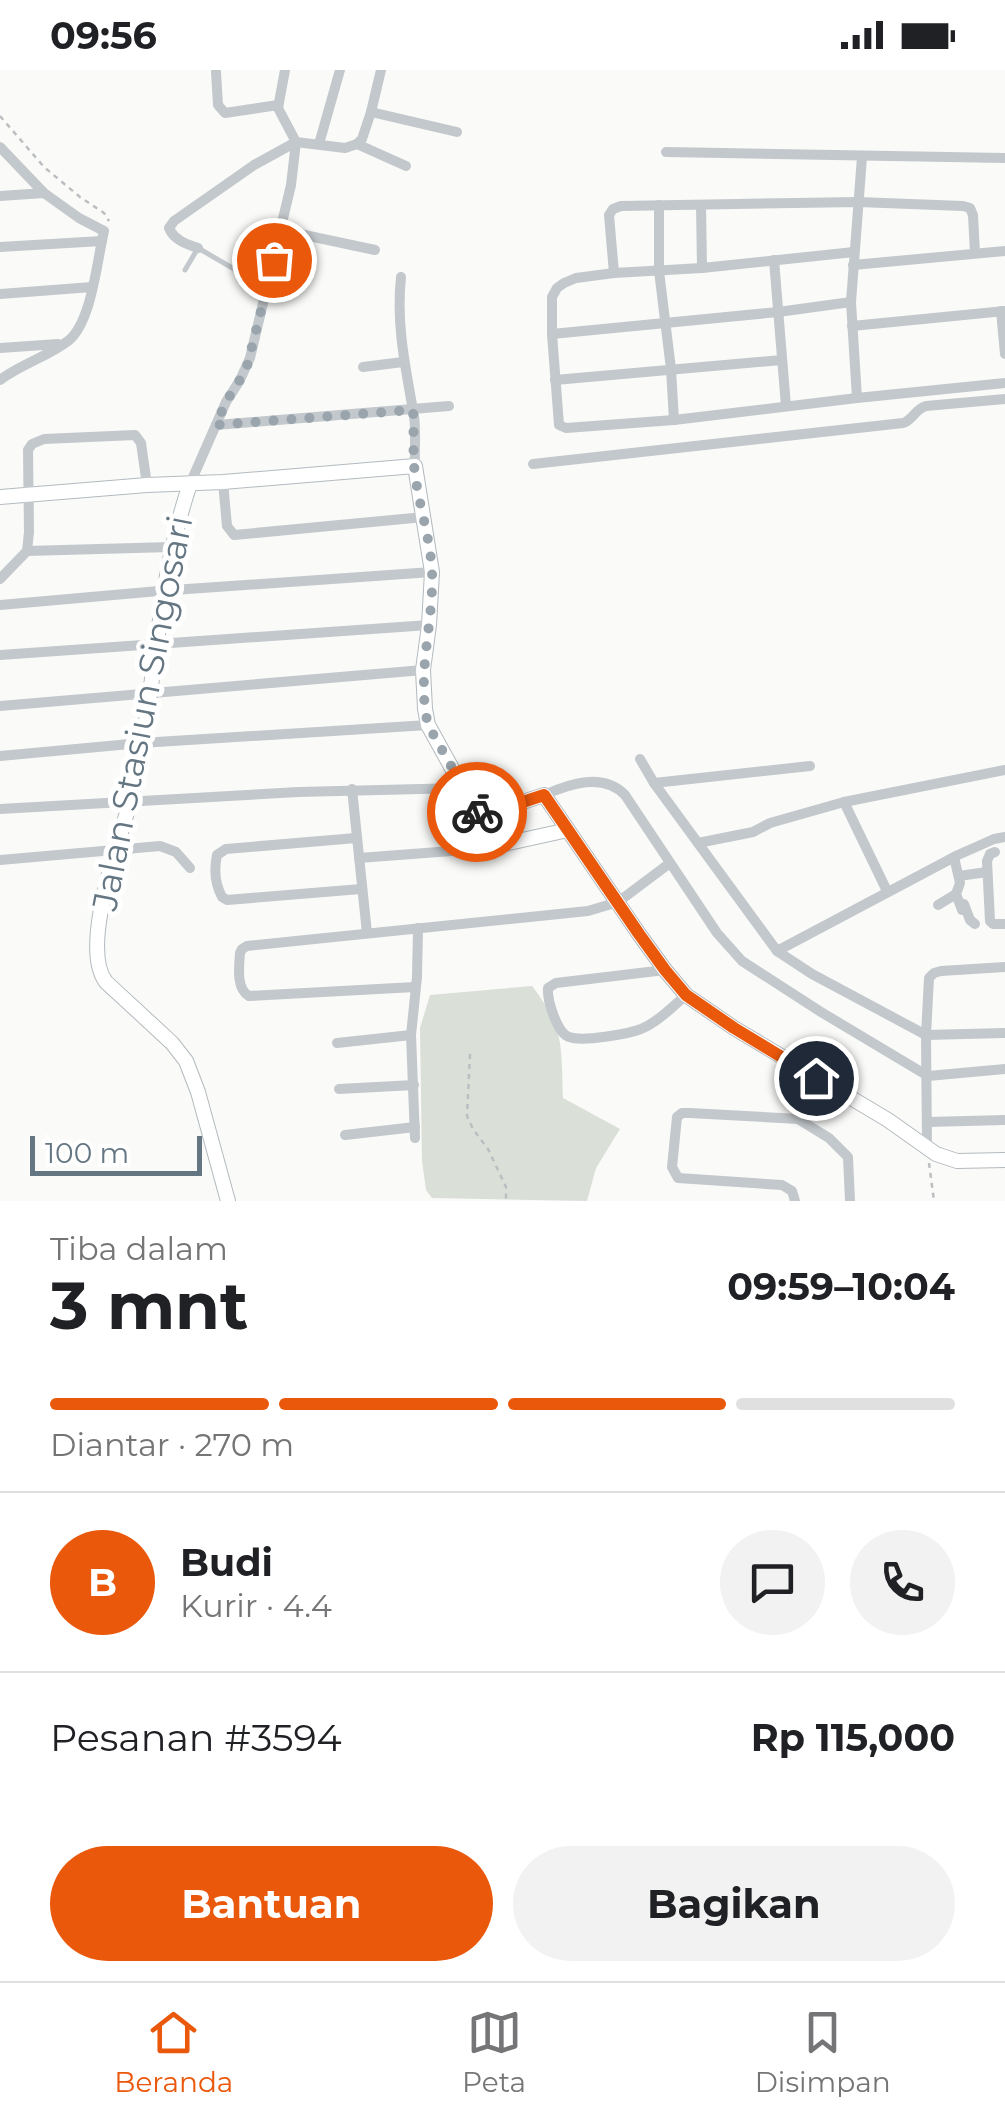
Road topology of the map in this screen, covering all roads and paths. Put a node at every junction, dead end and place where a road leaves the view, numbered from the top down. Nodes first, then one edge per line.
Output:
1 (285, 70) edge
2 (340, 70) edge
3 (381, 70) edge
4 (216, 72) edge
5 (278, 105) junction
6 (371, 112) junction
7 (0, 116) edge
8 (456, 132) dead end
9 (296, 142) junction
10 (319, 144) junction
11 (356, 144) junction
12 (0, 148) edge
13 (666, 152) dead end
14 (862, 157) junction
15 (1005, 158) edge
16 (406, 166) dead end
17 (44, 193) junction
18 (0, 196) edge
19 (858, 202) junction
20 (659, 205) junction
21 (702, 205) junction
22 (281, 230) junction
23 (103, 236) junction
24 (0, 247) edge
25 (198, 248) junction
26 (375, 250) dead end
27 (1005, 251) edge
28 (976, 253) junction
29 (854, 258) junction
30 (774, 260) junction
31 (702, 268) junction
32 (185, 270) dead end
33 (659, 271) junction
34 (614, 273) junction
35 (402, 277) dead end
36 (92, 287) junction
37 (268, 289) junction
38 (0, 294) edge
39 (851, 302) junction
40 (1003, 311) edge
41 (778, 312) junction
42 (664, 321) junction
43 (852, 326) junction
44 (552, 334) junction
45 (64, 344) junction
46 (0, 348) edge
47 (1005, 354) edge
48 (782, 360) junction
49 (403, 362) junction
50 (364, 367) dead end
51 (671, 368) junction
52 (0, 380) edge
53 (556, 380) junction
54 (1005, 383) edge
55 (857, 398) junction
56 (1005, 399) edge
57 (449, 406) dead end
58 (786, 406) junction
59 (413, 410) junction
60 (674, 420) junction
61 (216, 425) junction
62 (533, 464) dead end
63 (414, 466) junction
64 (223, 482) junction
65 (190, 484) junction
66 (147, 485) junction
67 (24, 495) junction
68 (0, 497) edge
69 (424, 517) junction
70 (170, 547) junction
71 (27, 551) junction
72 (432, 572) junction
73 (0, 578) edge
74 (163, 590) junction
75 (0, 605) edge
76 (429, 624) junction
77 (156, 642) junction
78 (0, 655) edge
79 (423, 670) junction
80 (150, 692) junction
81 (0, 706) edge
82 (428, 725) junction
83 (139, 744) junction
84 (0, 756) edge
85 (640, 760) dead end
86 (810, 766) dead end
87 (1005, 770) edge
88 (654, 783) junction
89 (462, 788) junction
90 (352, 789) junction
91 (544, 795) junction
92 (130, 802) junction
93 (844, 802) junction
94 (0, 809) edge
95 (480, 816) junction
96 (568, 830) junction
97 (356, 838) junction
98 (1005, 838) edge
99 (698, 843) junction
100 (495, 846) junction
101 (116, 848) junction
102 (996, 852) dead end
103 (954, 857) junction
104 (359, 858) junction
105 (0, 860) edge
106 (670, 863) junction
107 (190, 868) dead end
108 (987, 872) junction
109 (958, 884) junction
110 (362, 889) junction
111 (888, 891) junction
112 (618, 902) junction
113 (938, 905) dead end
114 (962, 910) dead end
115 (975, 924) dead end
116 (1005, 924) edge
117 (418, 928) junction
118 (367, 933) junction
119 (777, 951) junction
120 (1005, 967) edge
121 (665, 970) junction
122 (415, 987) junction
123 (686, 995) junction
124 (1005, 1033) edge
125 (412, 1035) junction
126 (926, 1035) junction
127 (337, 1043) dead end
128 (470, 1054) dead end
129 (1005, 1069) edge
130 (928, 1076) junction
131 (414, 1085) junction
132 (339, 1089) dead end
133 (1005, 1120) edge
134 (927, 1122) junction
135 (345, 1136) dead end
136 (927, 1147) junction
137 (1005, 1160) edge
138 (228, 1201) edge
139 (506, 1201) edge
140 (794, 1201) edge
141 (850, 1201) edge
142 (934, 1201) edge

1 - 5 street
2 - 10 street
3 - 6 street
4 - 5 street
5 - 9 street
6 - 8 street
6 - 11 street
7 - 23 path
9 - 10 street
9 - 22 street, Jalan Stasiun Singosari
9 - 25 street
10 - 11 street
11 - 16 street
12 - 17 street
13 - 14 street
14 - 15 street
14 - 19 street
17 - 18 street
17 - 23 street
19 - 21 street
19 - 28 street
19 - 29 street
20 - 21 street
20 - 33 street
20 - 34 street
21 - 31 street
22 - 26 street
22 - 37 street, Jalan Stasiun Singosari
23 - 24 street
23 - 36 street
25 - 32 lane
25 - 37 lane
27 - 28 street
28 - 29 street
29 - 30 street
29 - 39 street
30 - 31 street
30 - 41 street
31 - 33 street
33 - 34 street
33 - 42 street
34 - 44 street
35 - 49 street
36 - 38 street
36 - 45 street
37 - 61 street, Jalan Stasiun Singosari
39 - 41 street
39 - 43 street
40 - 43 street
40 - 47 street
41 - 42 street
41 - 48 street
42 - 44 street
42 - 51 street
43 - 55 street
44 - 53 street
45 - 46 street
45 - 52 street
48 - 51 street
48 - 58 street
49 - 50 street
49 - 59 street
51 - 53 street
51 - 60 street
53 - 60 street
54 - 55 street
55 - 58 street
56 - 62 street
57 - 59 street
58 - 60 street
59 - 61 street
59 - 63 street
61 - 65 street, Jalan Stasiun Singosari
63 - 64 street
63 - 69 street
64 - 65 street
64 - 69 street
65 - 66 street
65 - 70 street, Jalan Stasiun Singosari
66 - 67 street
66 - 67 street
67 - 68 street
67 - 71 street
69 - 72 street
70 - 71 street
70 - 74 street, Jalan Stasiun Singosari
71 - 73 street
72 - 74 street
72 - 76 street
74 - 75 street
74 - 77 street, Jalan Stasiun Singosari
76 - 77 street
76 - 79 street
77 - 78 street
77 - 80 street, Jalan Stasiun Singosari
79 - 80 street
79 - 82 street
80 - 81 street
80 - 83 street, Jalan Stasiun Singosari
82 - 83 street
82 - 89 street
83 - 84 street
83 - 92 street, Jalan Stasiun Singosari
85 - 88 street
86 - 88 street
87 - 93 street
88 - 99 street
89 - 90 street
89 - 95 street
90 - 92 street
90 - 97 street
91 - 95 street
91 - 96 street
91 - 106 street
92 - 94 street
92 - 101 street, Jalan Stasiun Singosari
93 - 99 street
93 - 111 street
95 - 100 street
96 - 100 street
96 - 112 street
97 - 104 street
97 - 110 street
98 - 103 street
99 - 119 street
100 - 104 street
101 - 105 street
101 - 107 street
101 - 138 street, Jalan Stasiun Singosari
102 - 108 street
103 - 109 street
103 - 111 street
104 - 110 street
106 - 112 street
106 - 130 street
108 - 109 street
108 - 116 street
109 - 113 street
109 - 114 street
109 - 115 street
110 - 118 street
111 - 119 street
112 - 117 street
112 - 121 street
117 - 118 street
117 - 122 street
118 - 122 street
119 - 126 street
120 - 126 street
121 - 123 street
121 - 123 street
122 - 125 street
123 - 136 street
124 - 126 street
125 - 127 street
125 - 131 street
126 - 130 street
128 - 139 path
129 - 130 street
130 - 134 street
131 - 132 street
131 - 135 street
133 - 134 street
134 - 136 street
136 - 137 street
136 - 142 path
140 - 141 street

